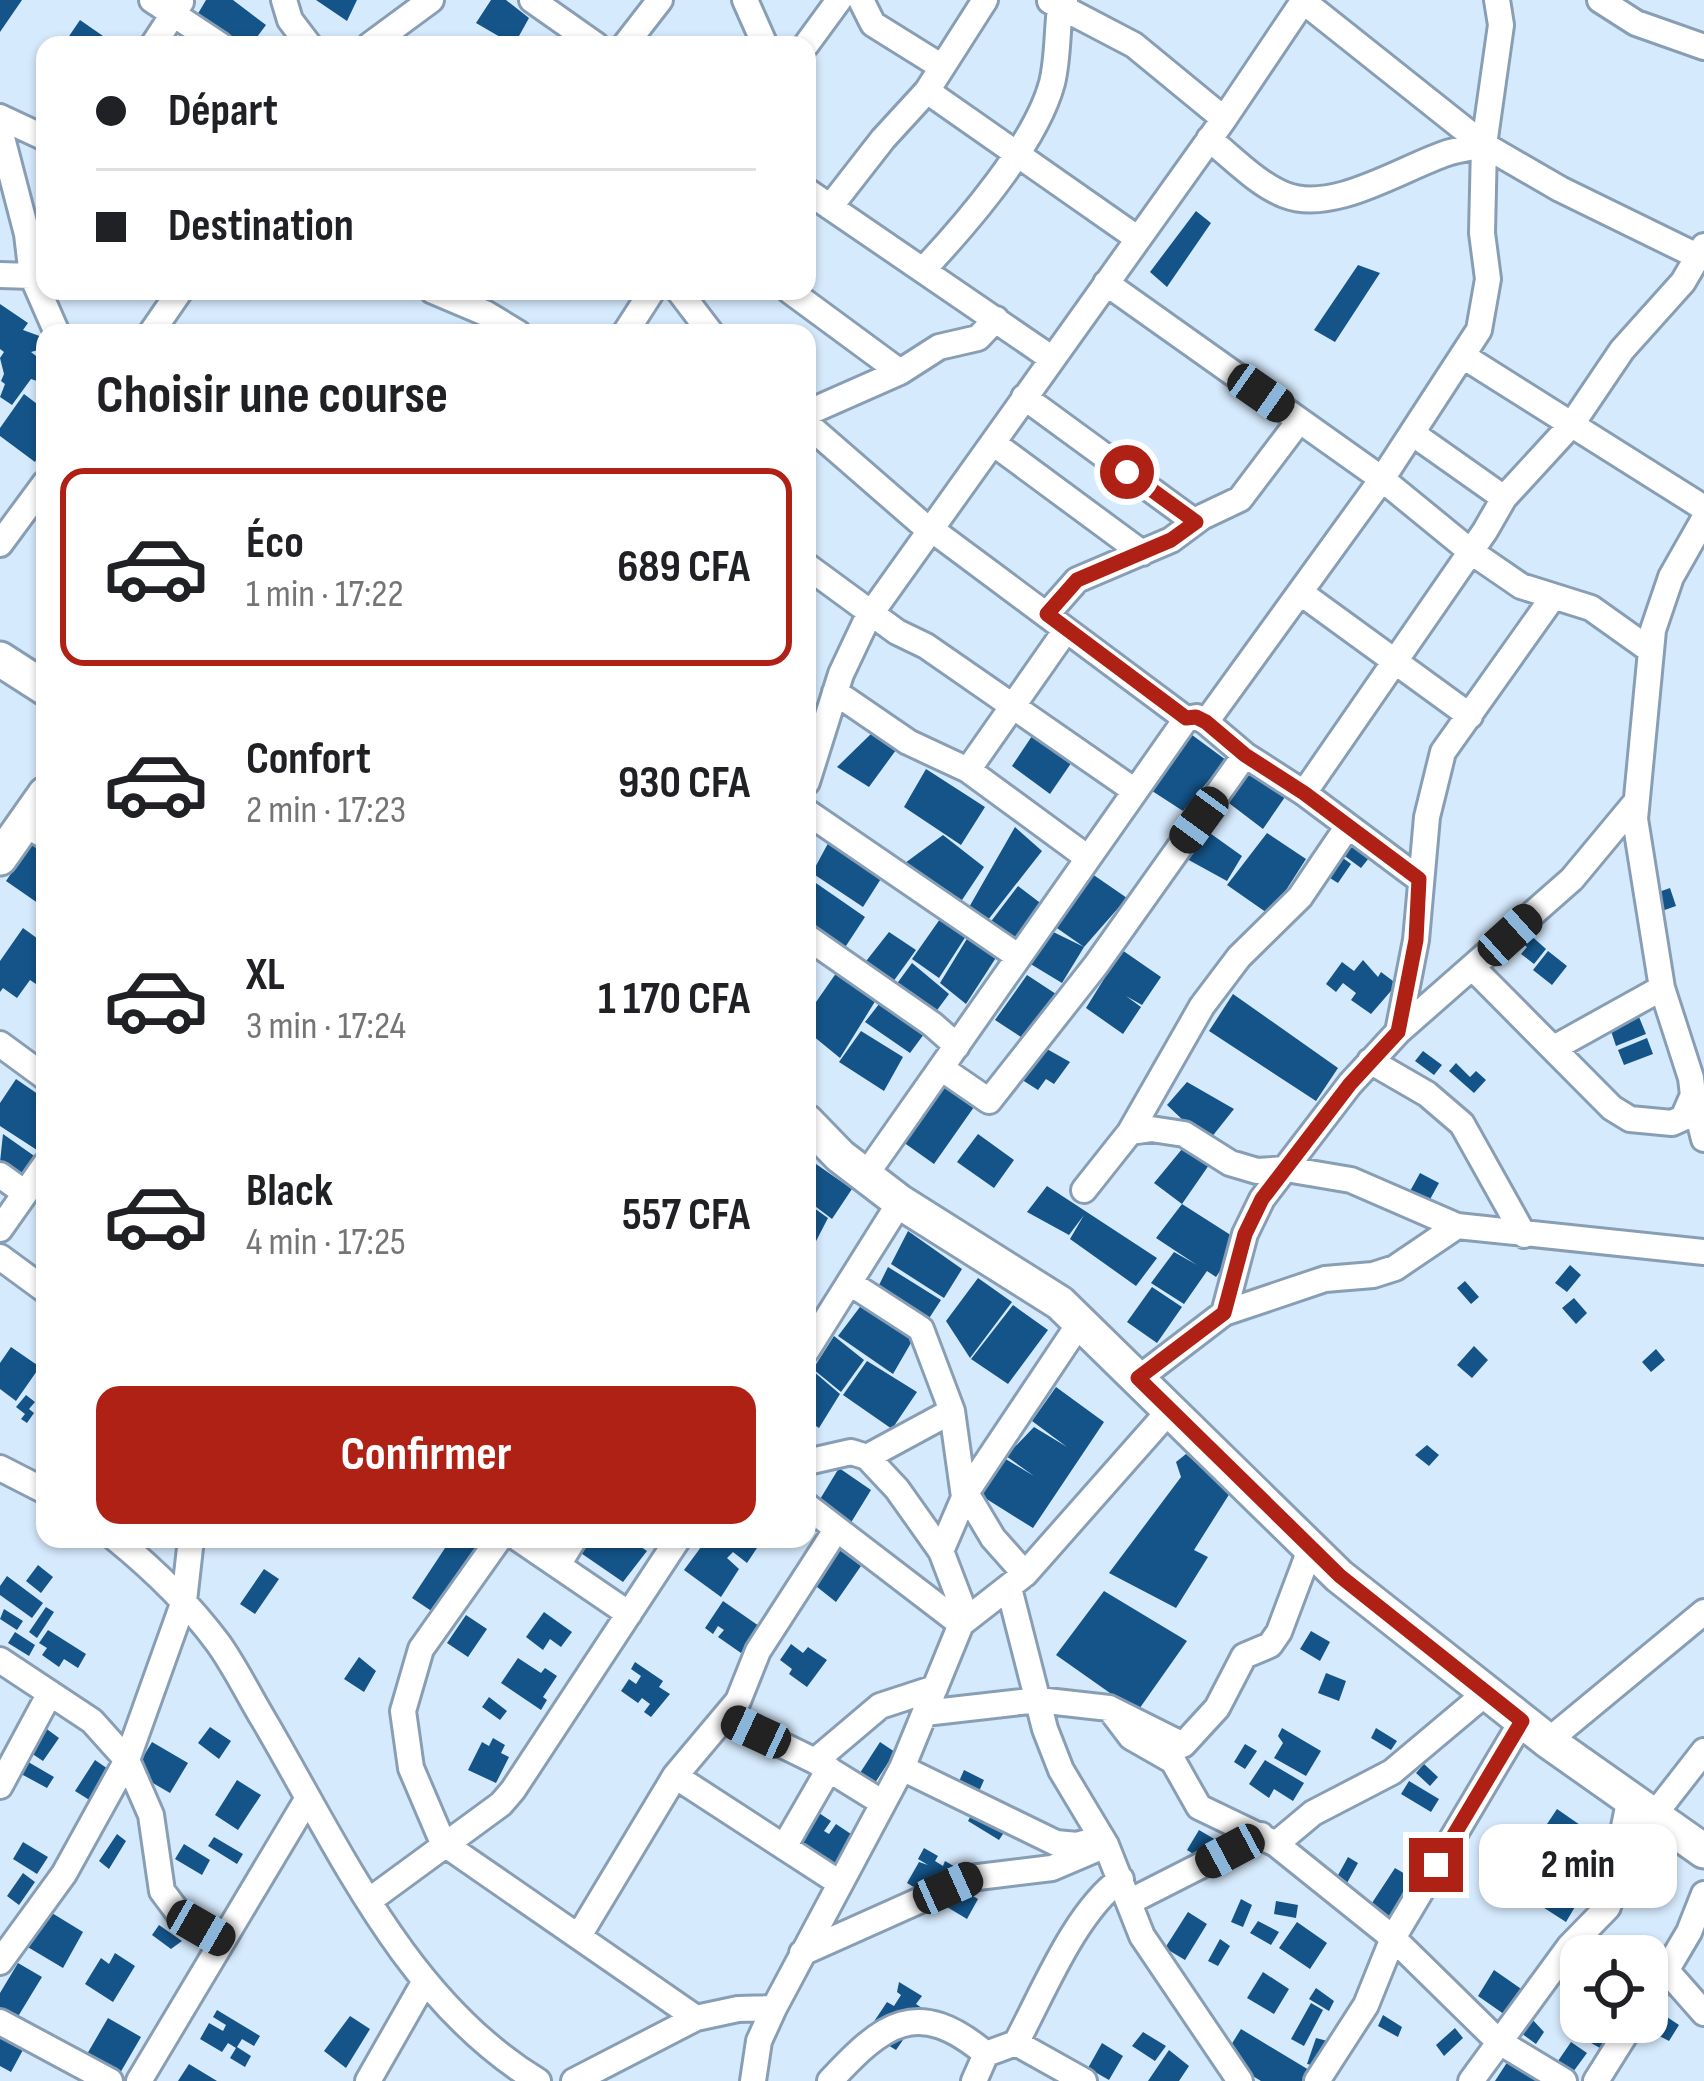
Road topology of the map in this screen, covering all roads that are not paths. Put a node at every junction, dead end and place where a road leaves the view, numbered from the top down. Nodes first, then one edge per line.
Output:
1 (284, 0) edge
2 (431, 0) edge
3 (532, 0) edge
4 (660, 0) edge
5 (745, 0) edge
6 (839, 0) edge
7 (861, 0) edge
8 (985, 0) edge
9 (1497, 0) edge
10 (1600, 0) edge
11 (1304, 1) edge
12 (1058, 3) edge
13 (170, 4) edge
14 (157, 36) edge
15 (209, 36) edge
16 (302, 36) edge
17 (382, 36) edge
18 (583, 36) edge
19 (633, 36) edge
20 (760, 36) edge
21 (813, 36) edge
22 (1704, 47) edge
23 (942, 67) junction
24 (927, 91) junction
25 (0, 118) edge
26 (1216, 129) junction
27 (0, 130) edge
28 (36, 133) edge
29 (1484, 145) junction
30 (1017, 152) junction
31 (816, 197) edge
32 (830, 207) junction
33 (36, 222) edge
34 (27, 234) junction
35 (1136, 238) junction
36 (1701, 251) edge
37 (924, 269) junction
38 (0, 275) edge
39 (32, 276) junction
40 (1106, 283) junction
41 (36, 285) edge
42 (454, 300) edge
43 (686, 300) edge
44 (802, 300) edge
45 (996, 320) junction
46 (503, 324) edge
47 (704, 324) edge
48 (1463, 356) junction
49 (1052, 358) junction
50 (900, 372) junction
51 (1024, 397) junction
52 (816, 409) edge
53 (1299, 421) junction
54 (1572, 424) junction
55 (816, 432) edge
56 (1412, 434) junction
57 (993, 443) junction
58 (1382, 479) junction
59 (1504, 498) junction
60 (36, 502) edge
61 (1704, 508) edge
62 (1704, 519) edge
63 (1196, 522) junction
64 (931, 530) junction
65 (0, 544) edge
66 (1470, 551) junction
67 (1142, 553) junction
68 (816, 572) edge
69 (1301, 593) junction
70 (1553, 597) junction
71 (872, 611) junction
72 (1057, 622) junction
73 (1650, 650) junction
74 (0, 659) edge
75 (1394, 662) junction
76 (36, 682) edge
77 (836, 692) junction
78 (1012, 704) junction
79 (1470, 716) junction
80 (1196, 720) junction
81 (816, 754) edge
82 (1245, 755) junction
83 (968, 770) junction
84 (1135, 791) junction
85 (1304, 793) junction
86 (1636, 802) junction
87 (816, 818) edge
88 (1348, 826) junction
89 (35, 830) edge
90 (1, 856) edge
91 (1088, 858) junction
92 (1419, 879) junction
93 (816, 943) edge
94 (1019, 957) junction
95 (1473, 968) junction
96 (1662, 988) junction
97 (1398, 1032) junction
98 (0, 1044) edge
99 (957, 1046) junction
100 (1554, 1048) junction
101 (1370, 1061) junction
102 (941, 1068) junction
103 (36, 1070) edge
104 (1693, 1095) junction
105 (816, 1130) edge
106 (1130, 1132) junction
107 (1704, 1139) edge
108 (1286, 1169) junction
109 (0, 1175) edge
110 (866, 1176) junction
111 (36, 1178) edge
112 (1084, 1190) dead end
113 (25, 1193) junction
114 (900, 1202) junction
115 (1457, 1226) junction
116 (0, 1229) edge
117 (1524, 1235) junction
118 (1704, 1252) edge
119 (0, 1257) edge
120 (850, 1282) junction
121 (36, 1283) edge
122 (1224, 1313) junction
123 (1082, 1321) junction
124 (816, 1336) edge
125 (1138, 1378) junction
126 (1170, 1410) junction
127 (952, 1411) junction
128 (868, 1456) junction
129 (816, 1460) edge
130 (0, 1468) edge
131 (36, 1485) edge
132 (965, 1495) junction
133 (816, 1513) edge
134 (836, 1530) junction
135 (1311, 1547) junction
136 (126, 1548) edge
137 (189, 1548) edge
138 (494, 1548) edge
139 (537, 1548) edge
140 (568, 1548) edge
141 (672, 1548) edge
142 (941, 1551) junction
143 (558, 1565) junction
144 (1017, 1581) junction
145 (184, 1601) junction
146 (629, 1614) junction
147 (964, 1621) junction
148 (1697, 1624) edge
149 (0, 1660) edge
150 (935, 1688) junction
151 (50, 1693) junction
152 (1486, 1693) junction
153 (1039, 1700) junction
154 (1109, 1708) junction
155 (925, 1713) junction
156 (727, 1718) junction
157 (1535, 1731) junction
158 (1704, 1751) edge
159 (127, 1760) junction
160 (822, 1765) junction
161 (902, 1768) junction
162 (675, 1776) junction
163 (0, 1786) edge
164 (308, 1798) junction
165 (884, 1803) junction
166 (1642, 1806) junction
167 (1268, 1840) junction
168 (1104, 1841) junction
169 (443, 1844) junction
170 (784, 1847) junction
171 (1704, 1851) edge
172 (838, 1882) junction
173 (1125, 1890) junction
174 (1704, 1894) edge
175 (370, 1900) junction
176 (580, 1934) junction
177 (1394, 1938) junction
178 (223, 1940) junction
179 (802, 1953) junction
180 (0, 1961) edge
181 (1668, 1967) edge
182 (1668, 1972) edge
183 (425, 1981) junction
184 (774, 2008) junction
185 (1704, 2013) edge
186 (696, 2018) junction
187 (0, 2022) edge
188 (1498, 2041) junction
189 (1016, 2043) junction
190 (1620, 2043) edge
191 (986, 2054) junction
192 (110, 2081) edge
193 (139, 2081) edge
194 (368, 2081) edge
195 (538, 2081) edge
196 (574, 2081) edge
197 (753, 2081) edge
198 (830, 2081) edge
199 (974, 2081) edge
200 (1084, 2081) edge
201 (1240, 2081) edge
202 (1317, 2081) edge
203 (1471, 2081) edge
204 (1564, 2081) edge
205 (1596, 2081) edge

1 - 16 street
2 - 17 street
3 - 18 street
4 - 19 street
5 - 20 street
6 - 21 street
7 - 23 street
8 - 23 street
9 - 29 street
10 - 22 street
11 - 26 street
11 - 29 street
12 - 26 street
12 - 30 street
13 - 14 street
13 - 15 street
23 - 24 street
24 - 30 street
24 - 32 street
25 - 28 street
26 - 29 street
26 - 35 street
27 - 34 street
29 - 36 street
29 - 48 street
30 - 35 street
30 - 37 street
31 - 32 street
32 - 37 street
33 - 34 street
34 - 39 street
35 - 40 street
36 - 54 street
37 - 45 street
38 - 39 street
39 - 41 street
40 - 49 street
40 - 53 street
42 - 46 street
43 - 47 street
44 - 50 street
45 - 49 street
45 - 50 street
48 - 54 street
48 - 56 street
49 - 51 street
50 - 52 street
51 - 57 street
51 - 63 street
53 - 58 street
53 - 63 street
54 - 59 street
54 - 61 street
55 - 64 street
56 - 58 street
56 - 59 street
57 - 64 street
57 - 67 street
58 - 66 street
58 - 69 street
59 - 66 street
60 - 65 street
62 - 73 street
63 - 67 street
64 - 71 street
64 - 72 street
66 - 70 street
66 - 75 street
67 - 72 street
68 - 71 street
69 - 75 street
69 - 80 street
70 - 73 street
70 - 79 street
71 - 77 street
71 - 78 street
72 - 78 street
72 - 80 street
73 - 86 street
74 - 76 main road
75 - 79 street
75 - 85 street
77 - 81 street
77 - 83 street
78 - 83 street
78 - 84 street
79 - 92 street
80 - 82 street
80 - 84 street
82 - 85 street
82 - 102 street
83 - 91 street
84 - 91 street
85 - 88 street
86 - 95 street
86 - 96 street
87 - 94 street
88 - 92 street
88 - 106 street
89 - 90 main road
91 - 94 street
92 - 97 street
93 - 99 street
94 - 99 street
95 - 97 street
95 - 100 street
96 - 100 street
96 - 104 street
97 - 101 street
98 - 103 street
99 - 102 street
100 - 104 street
101 - 108 street
101 - 117 street
102 - 110 street
104 - 107 street
105 - 110 main road
106 - 108 street
106 - 112 street
108 - 115 street
108 - 122 street
109 - 113 street
110 - 114 main road
111 - 113 street
113 - 116 street
114 - 120 street
114 - 123 main road
115 - 117 street
115 - 122 street
117 - 118 street
119 - 121 street
120 - 124 street
120 - 127 street
122 - 125 street
123 - 125 main road
123 - 132 street
125 - 126 main road
126 - 135 main road
126 - 144 street
127 - 128 street
127 - 132 street
128 - 129 street
128 - 142 street
130 - 131 street
132 - 142 street
132 - 144 street
133 - 134 street
134 - 147 street
134 - 156 street
135 - 152 main road
135 - 154 street
136 - 145 street
137 - 145 street
138 - 169 street
139 - 143 street
140 - 143 street
141 - 146 street
142 - 147 street
143 - 146 street
144 - 147 street
144 - 153 street
145 - 159 street
145 - 164 street
146 - 169 street
147 - 150 street
148 - 157 street
149 - 151 street
150 - 155 street
150 - 160 street
151 - 159 street
151 - 163 street
152 - 157 main road
152 - 167 street
153 - 154 street
153 - 155 street
153 - 168 street
154 - 167 street
155 - 161 street
156 - 160 street
156 - 162 street
157 - 166 main road
157 - 177 street
158 - 166 street
159 - 178 street
159 - 180 street
160 - 165 street
160 - 170 street
161 - 165 street
161 - 168 street
162 - 170 street
162 - 176 street
164 - 175 street
164 - 178 street
165 - 172 street
166 - 171 main road
166 - 188 street
167 - 173 street
167 - 177 street
168 - 173 street
168 - 179 street
169 - 175 street
169 - 176 street
170 - 172 street
172 - 179 street
173 - 189 street
173 - 201 street
174 - 181 street
175 - 183 street
176 - 186 street
177 - 188 street
177 - 202 street
178 - 193 street
179 - 184 street
182 - 185 street
183 - 194 street
183 - 195 street
184 - 186 street
184 - 197 street
186 - 196 street
187 - 192 street
188 - 203 street
188 - 204 street
189 - 191 street
189 - 200 street
190 - 205 street
191 - 198 street
191 - 199 street

